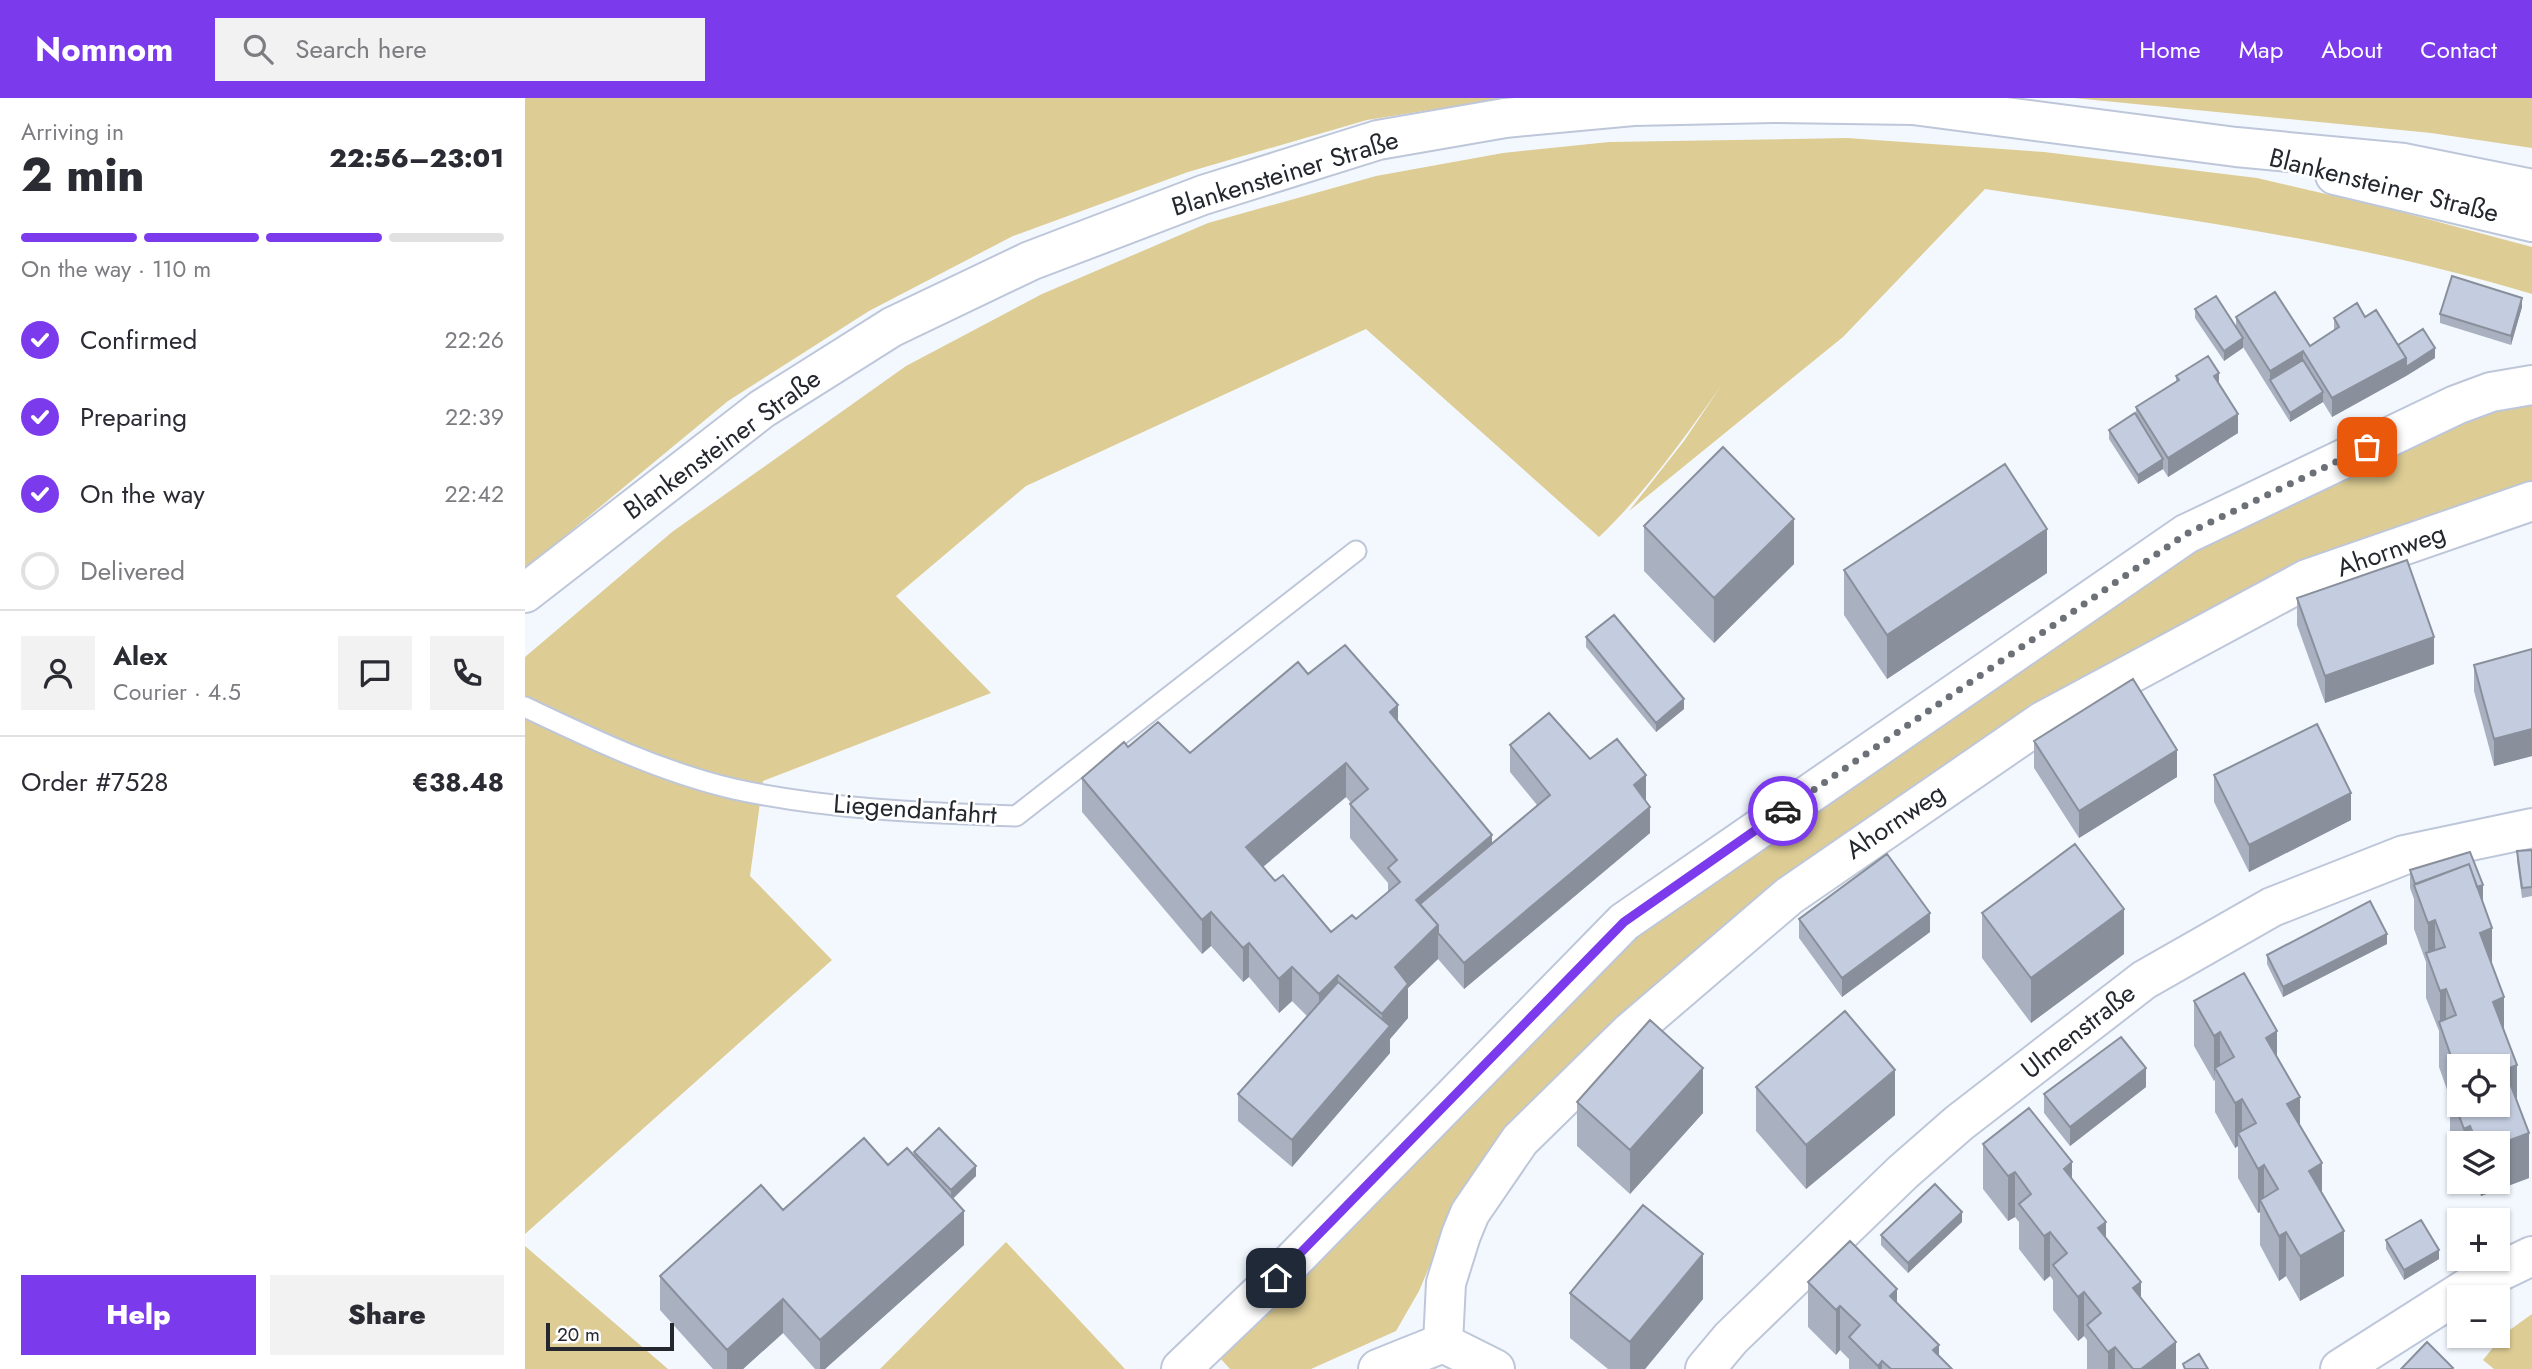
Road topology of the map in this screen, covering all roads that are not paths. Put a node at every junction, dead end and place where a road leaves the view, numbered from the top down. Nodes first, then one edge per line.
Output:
1 (2236, 147) junction
2 (2532, 188) edge
3 (2532, 222) edge
4 (2532, 385) edge
5 (2532, 501) edge
6 (1356, 551) dead end
7 (525, 593) edge
8 (525, 707) edge
9 (2532, 828) edge
10 (2532, 1256) edge
11 (1443, 1343) junction
12 (1188, 1367) edge
13 (1378, 1369) edge
14 (1495, 1369) edge
15 (1705, 1369) edge
16 (2340, 1369) edge

1 - 2 street, Blankensteiner Straße
1 - 3 street, Blankensteiner Straße
1 - 7 street, Blankensteiner Straße
4 - 12 street
5 - 11 street, Ahornweg
6 - 8 lane, Liegendanfahrt
9 - 15 street, Ulmenstraße
10 - 16 street
11 - 13 street
11 - 14 street

